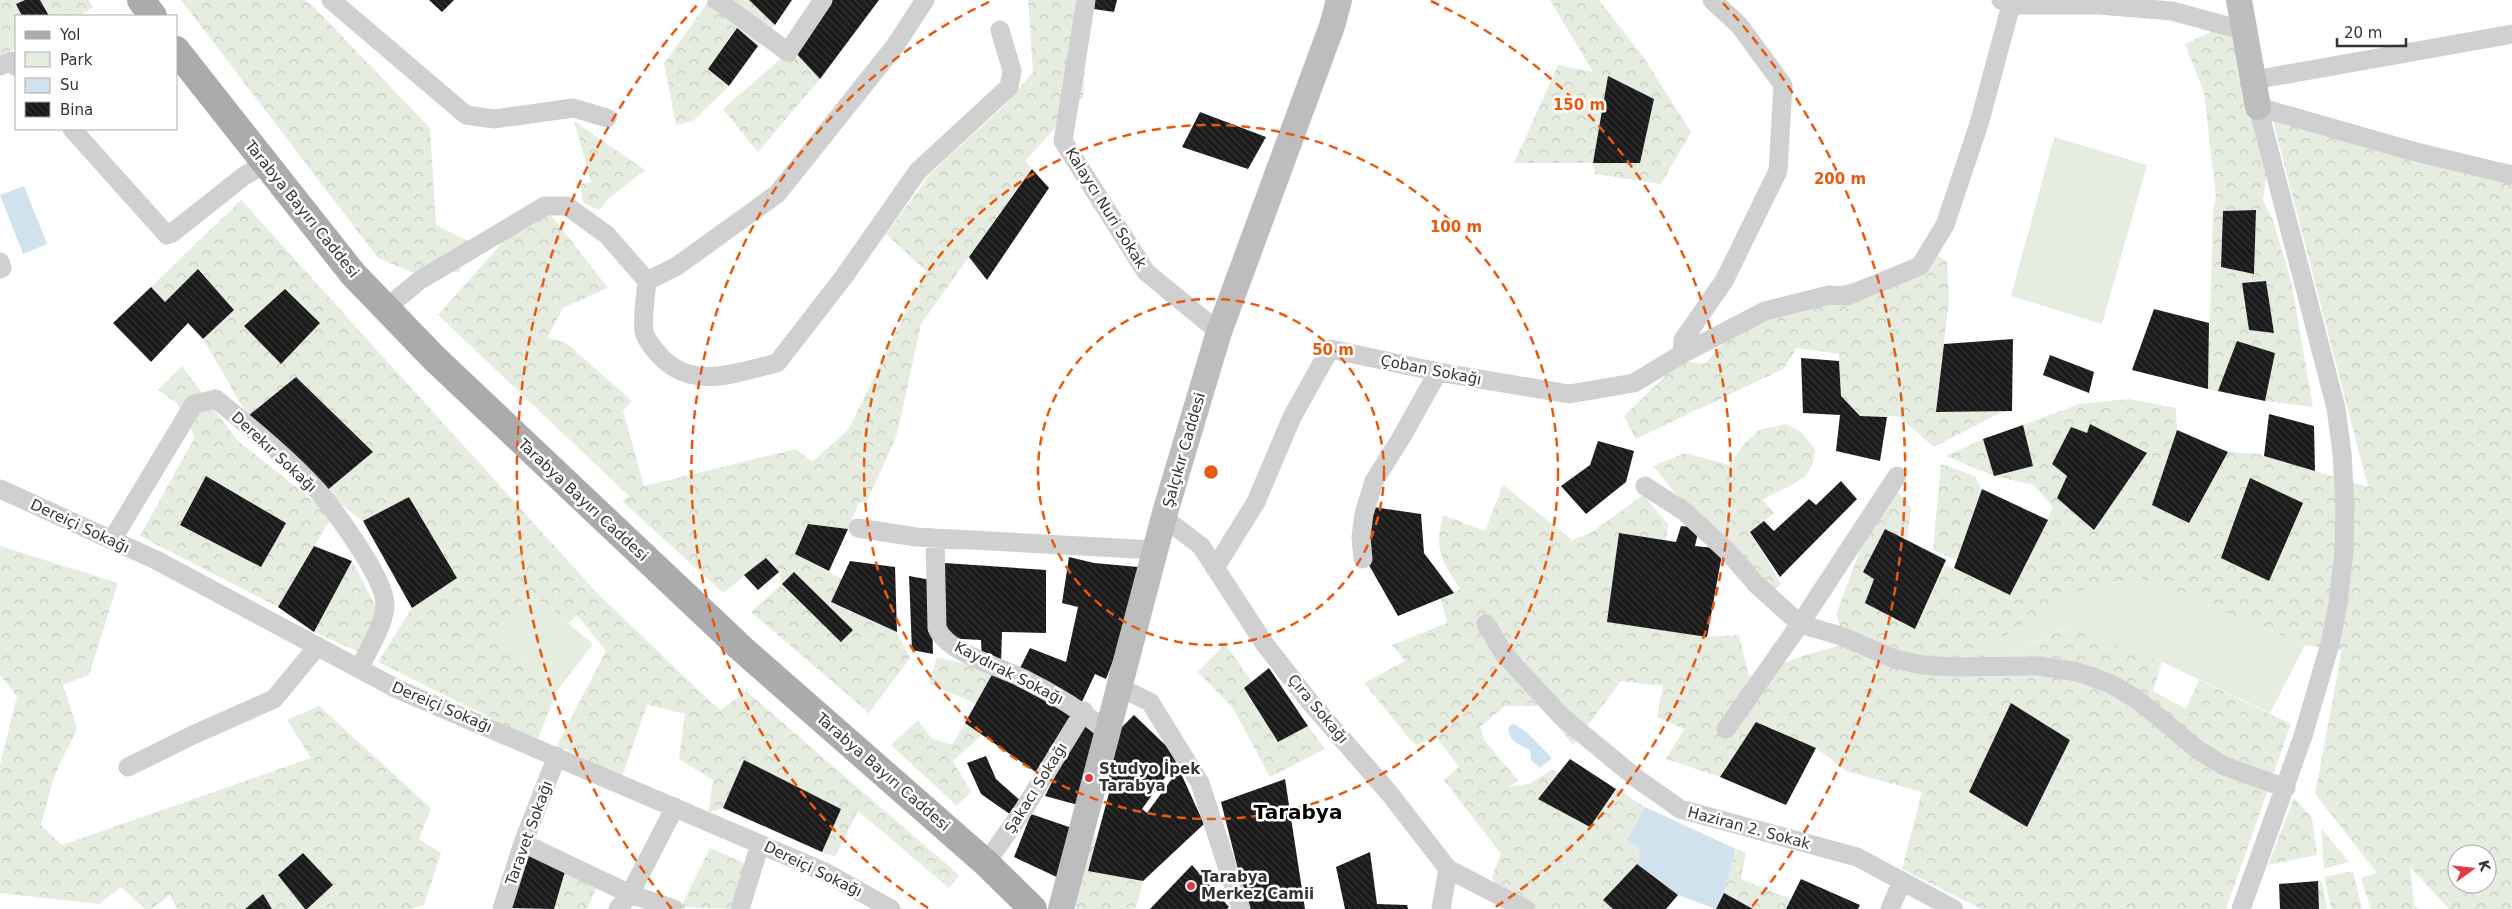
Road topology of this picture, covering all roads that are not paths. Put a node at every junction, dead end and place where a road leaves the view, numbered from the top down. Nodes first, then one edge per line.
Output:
1 (141, 0) edge
2 (331, 0) edge
3 (717, 0) edge
4 (823, 0) edge
5 (925, 0) edge
6 (1086, 0) edge
7 (1339, 0) edge
8 (1712, 0) edge
9 (2239, 0) edge
10 (2006, 2) edge
11 (2098, 2) edge
12 (151, 15) edge
13 (1000, 30) dead end
14 (2245, 31) junction
15 (2512, 34) edge
16 (178, 53) edge
17 (0, 66) edge
18 (15, 66) edge
19 (2254, 80) junction
20 (2258, 107) junction
21 (607, 118) dead end
22 (73, 130) edge
23 (264, 164) junction
24 (2512, 174) edge
25 (0, 262) edge
26 (0, 269) edge
27 (647, 281) junction
28 (385, 309) junction
29 (1219, 332) junction
30 (1682, 354) junction
31 (1438, 372) junction
32 (1897, 476) dead end
33 (1645, 486) dead end
34 (0, 489) edge
35 (1164, 518) junction
36 (858, 528) dead end
37 (935, 538) junction
38 (112, 540) junction
39 (1156, 550) junction
40 (1363, 560) dead end
41 (1215, 568) junction
42 (1486, 624) dead end
43 (1800, 624) junction
44 (318, 647) junction
45 (359, 669) junction
46 (1121, 688) junction
47 (1084, 711) junction
48 (1726, 729) dead end
49 (1108, 732) junction
50 (557, 756) junction
51 (128, 767) dead end
52 (2286, 788) junction
53 (675, 807) junction
54 (523, 843) junction
55 (760, 844) junction
56 (986, 863) junction
57 (1448, 869) junction
58 (1902, 881) junction
59 (630, 894) junction
60 (502, 909) edge
61 (618, 909) edge
62 (674, 909) edge
63 (740, 909) edge
64 (891, 909) edge
65 (1033, 909) edge
66 (1061, 909) edge
67 (1241, 909) edge
68 (1441, 909) edge
69 (1525, 909) edge
70 (1890, 909) edge
71 (1954, 909) edge
72 (2242, 909) edge

1 - 12 main road
2 - 21 street
3 - 4 street
5 - 27 street
6 - 29 street, Kalaycı Nuri Sokak
7 - 29 main road, Şalçıkır Caddesi
8 - 30 street
9 - 14 main road
10 - 11 street
10 - 30 street, Çoban Sokağı
11 - 14 street
13 - 27 street
14 - 19 main road
15 - 19 street
16 - 23 main road, Tarabya Bayırı Caddesi
17 - 18 street
19 - 20 main road
20 - 24 street
20 - 52 street
22 - 23 street
23 - 28 main road, Tarabya Bayırı Caddesi
25 - 26 street
27 - 28 street
28 - 56 main road, Tarabya Bayırı Caddesi
29 - 35 main road, Şalçıkır Caddesi
30 - 31 street, Çoban Sokağı
31 - 40 street
31 - 41 street, Çoban Sokağı
32 - 43 street
33 - 43 street
34 - 38 street, Dereiçi Sokağı
35 - 39 main road, Şalçıkır Caddesi
35 - 41 street, Çıra Sokağı
36 - 37 street
37 - 39 street
37 - 47 street, Kaydırak Sokağı
38 - 44 street, Dereiçi Sokağı
38 - 45 street, Derekır Sokağı
39 - 46 main road, Şalçıkır Caddesi
41 - 57 street, Çıra Sokağı
42 - 58 street, Haziran 2. Sokak
43 - 48 street
43 - 52 street
44 - 45 street, Dereiçi Sokağı
44 - 51 street
45 - 50 street, Dereiçi Sokağı
46 - 49 main road, Şalçıkır Caddesi
46 - 67 street
47 - 49 street, Kaydırak Sokağı
47 - 56 street, Şakacı Sokağı
49 - 66 main road, Şalçıkır Caddesi
50 - 53 street, Dereiçi Sokağı
50 - 54 street, Taravet Sokağı
52 - 72 street
53 - 55 street, Dereiçi Sokağı
53 - 59 street
54 - 59 street
54 - 60 street, Taravet Sokağı
55 - 63 street
55 - 64 street, Dereiçi Sokağı
56 - 65 main road, Tarabya Bayırı Caddesi
57 - 68 street
57 - 69 street
58 - 70 street
58 - 71 street, Haziran 2. Sokak
59 - 61 street
59 - 62 street

